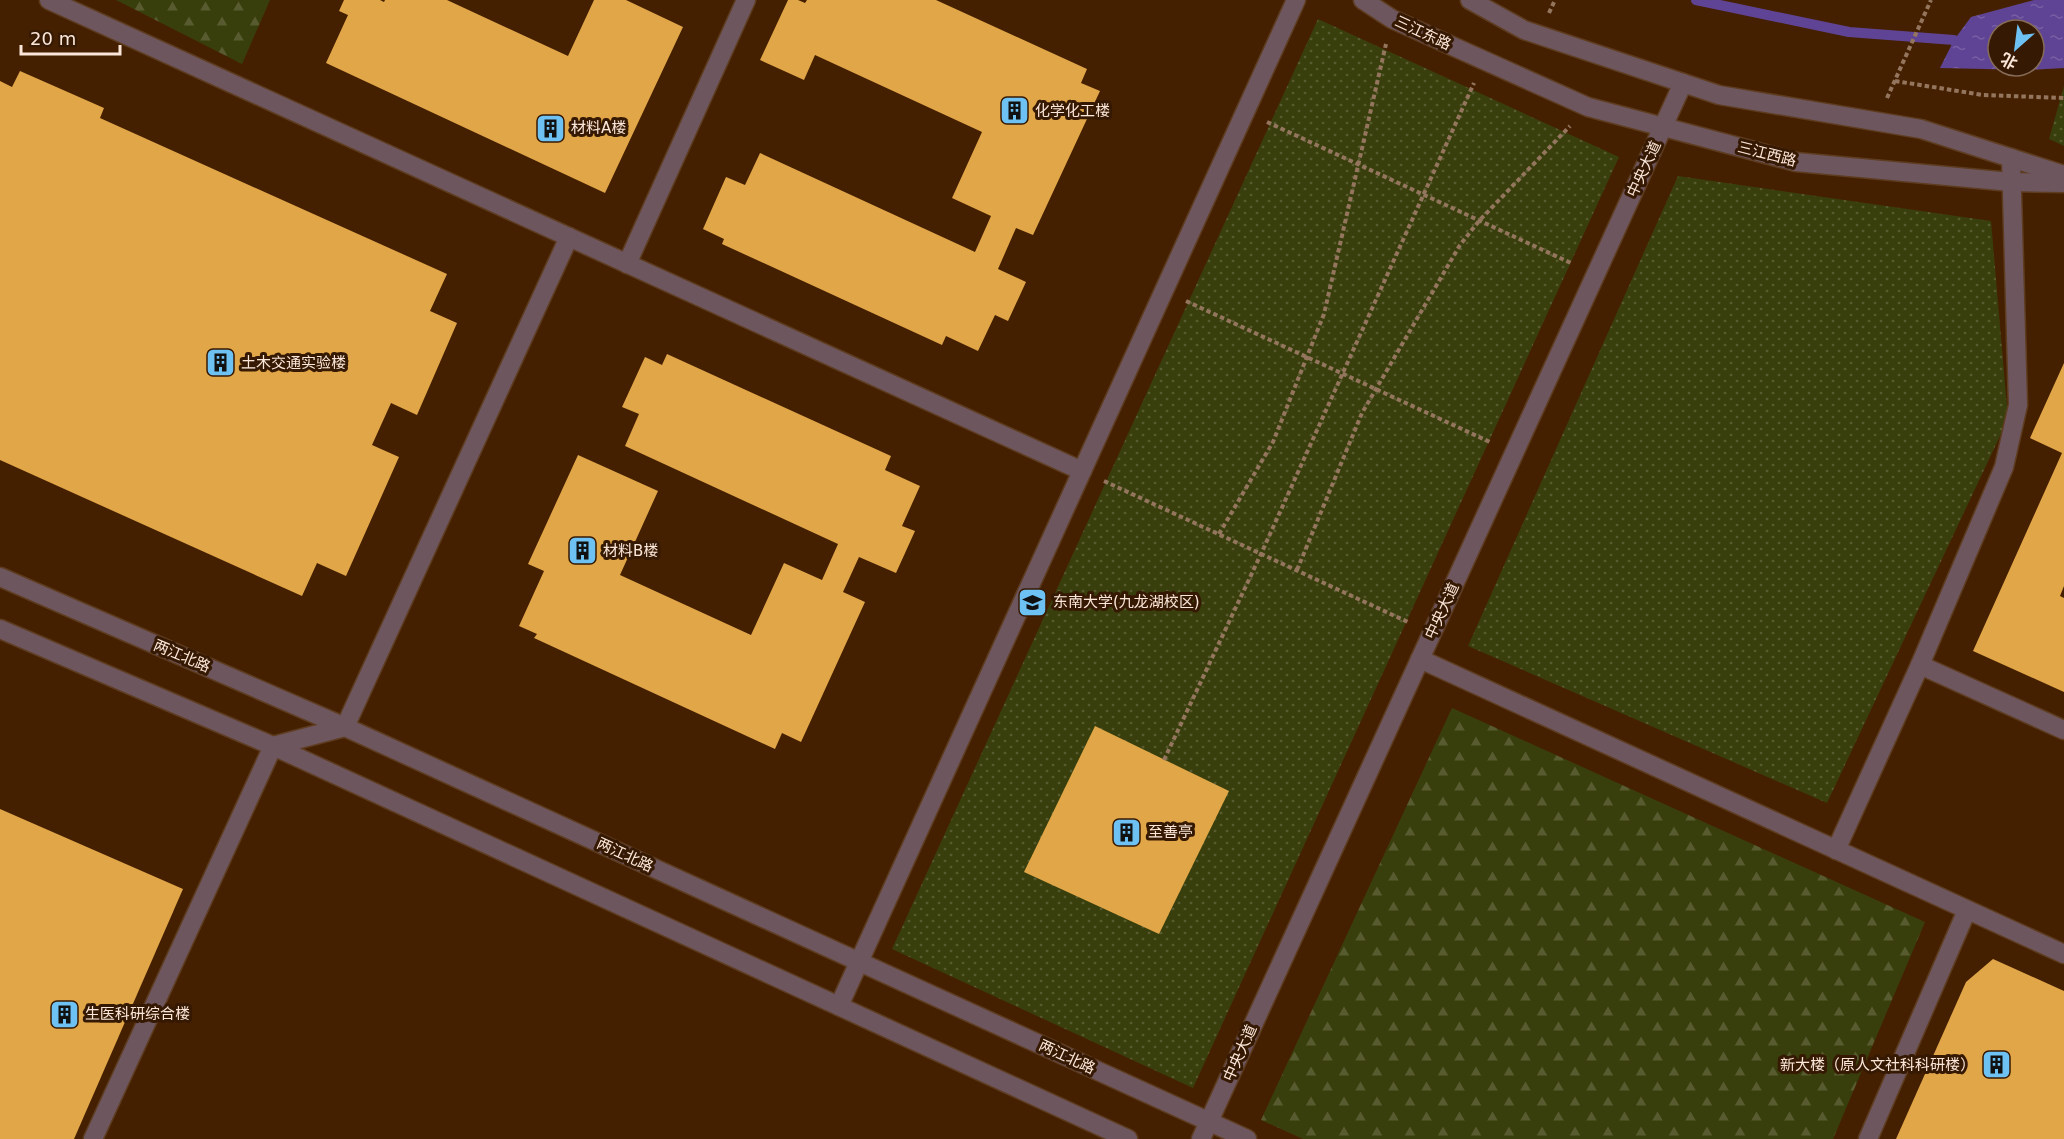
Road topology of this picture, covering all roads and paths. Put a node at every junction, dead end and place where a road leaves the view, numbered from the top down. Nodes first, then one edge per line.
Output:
1 (50, 0) edge
2 (746, 0) edge
3 (1296, 0) edge
4 (1363, 0) edge
5 (1470, 0) edge
6 (1930, 0) edge
7 (1392, 19) junction
8 (1484, 61) junction
9 (1895, 81) junction
10 (1683, 83) junction
11 (2064, 98) edge
12 (1588, 106) junction
13 (1244, 112) junction
14 (1877, 122) junction
15 (1663, 128) junction
16 (2010, 158) junction
17 (1358, 165) junction
18 (2064, 175) edge
19 (2011, 182) junction
20 (2064, 183) edge
21 (1424, 195) junction
22 (1479, 221) junction
23 (569, 237) junction
24 (627, 264) junction
25 (1595, 275) junction
26 (1164, 290) junction
27 (1307, 357) junction
28 (1342, 373) junction
29 (1376, 389) junction
30 (1514, 453) junction
31 (1082, 471) junction
32 (1219, 534) junction
33 (1261, 554) junction
34 (1297, 570) junction
35 (0, 577) edge
36 (0, 629) edge
37 (1432, 633) junction
38 (1420, 659) junction
39 (1920, 665) junction
40 (345, 727) junction
41 (2064, 730) edge
42 (273, 746) junction
43 (1164, 760) dead end
44 (1836, 850) junction
45 (1967, 910) junction
46 (2064, 954) edge
47 (859, 962) junction
48 (839, 1006) junction
49 (1209, 1121) junction
50 (93, 1139) edge
51 (1128, 1139) edge
52 (1201, 1139) edge
53 (1247, 1139) edge
54 (1868, 1139) edge

1 - 23 street
2 - 24 street
3 - 13 street
4 - 7 street, 三江东路
5 - 10 street
6 - 9 path
7 - 8 street, 三江东路
7 - 17 path
8 - 12 street, 三江西路
8 - 21 path
9 - 11 path
9 - 14 path
10 - 14 street
10 - 15 street, 中央大道
12 - 15 street, 三江西路
12 - 22 path
13 - 17 path
13 - 26 street
14 - 16 street
15 - 19 street, 三江西路
15 - 25 street, 中央大道
16 - 18 street
16 - 19 street
17 - 21 path
17 - 27 path
19 - 20 street, 三江西路
19 - 39 street
21 - 22 path
21 - 28 path
22 - 25 path
22 - 29 path
23 - 24 street
23 - 40 street
24 - 31 street
25 - 30 street, 中央大道
26 - 27 path
26 - 31 street
27 - 28 path
27 - 32 path
28 - 29 path
28 - 33 path
29 - 30 path
29 - 34 path
30 - 37 street, 中央大道
31 - 32 path
31 - 47 street
32 - 33 path
33 - 34 path
33 - 43 path
34 - 37 path
35 - 40 street, 两江北路
36 - 42 street
37 - 38 street, 中央大道
38 - 44 street
38 - 49 street, 中央大道
39 - 41 street
39 - 44 street
40 - 42 street
40 - 47 street, 两江北路
42 - 48 street
42 - 50 street
44 - 45 street
45 - 46 street
45 - 54 street
47 - 48 street
47 - 49 street, 两江北路
48 - 51 street
49 - 52 street, 中央大道
49 - 53 street, 两江北路

